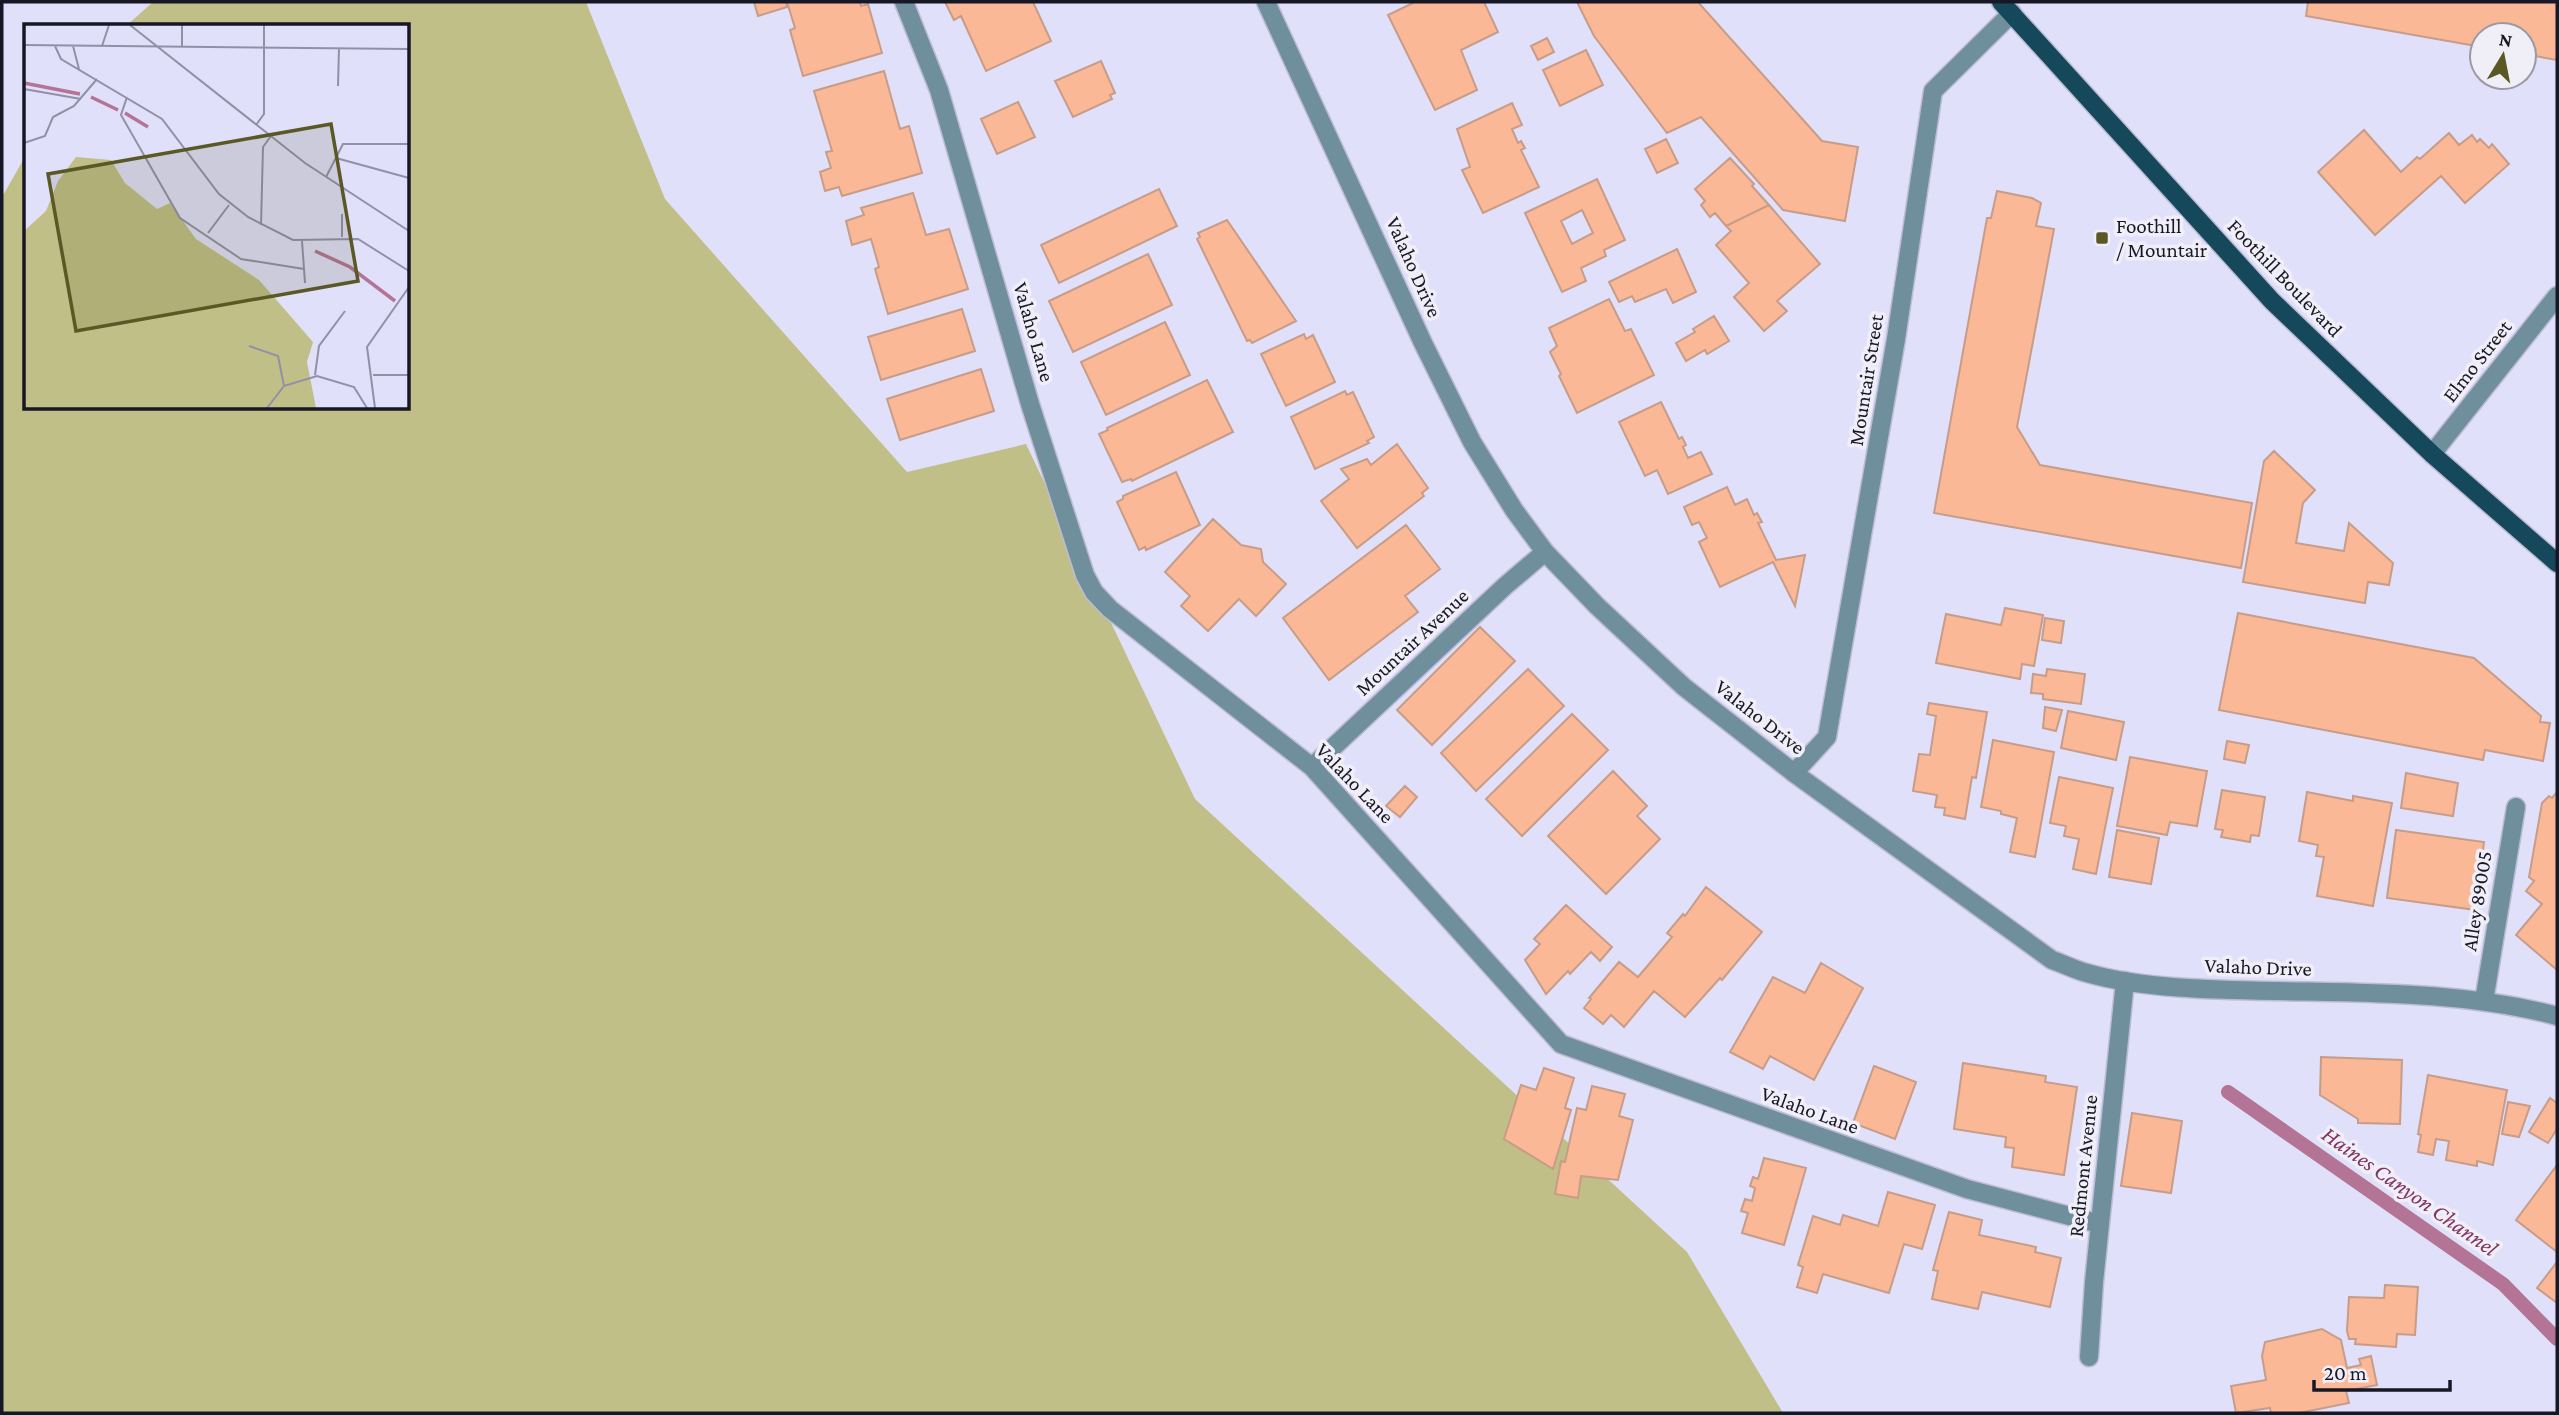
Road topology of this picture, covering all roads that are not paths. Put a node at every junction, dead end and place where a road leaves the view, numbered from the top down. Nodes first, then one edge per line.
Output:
1 (904, 2) edge
2 (1266, 2) edge
3 (2007, 8) edge
4 (2556, 301) edge
5 (2432, 454) junction
6 (1545, 552) junction
7 (2557, 563) edge
8 (1312, 767) junction
9 (1794, 772) junction
10 (2516, 807) dead end
11 (2126, 981) junction
12 (2484, 1002) junction
13 (2557, 1016) edge
14 (2100, 1224) junction
15 (2089, 1357) dead end

1 - 8 street, Valaho Lane
2 - 6 street, Valaho Drive
3 - 5 main road, Foothill Boulevard
3 - 9 street, Mountair Street
4 - 5 street, Elmo Street
5 - 7 main road, Foothill Boulevard
6 - 8 street, Mountair Avenue
6 - 9 street, Valaho Drive
8 - 14 street, Valaho Lane
9 - 11 street, Valaho Drive
10 - 12 street, Alley 89005
11 - 12 street, Valaho Drive
11 - 14 street, Redmont Avenue
12 - 13 street, Valaho Drive
14 - 15 street, Redmont Avenue

